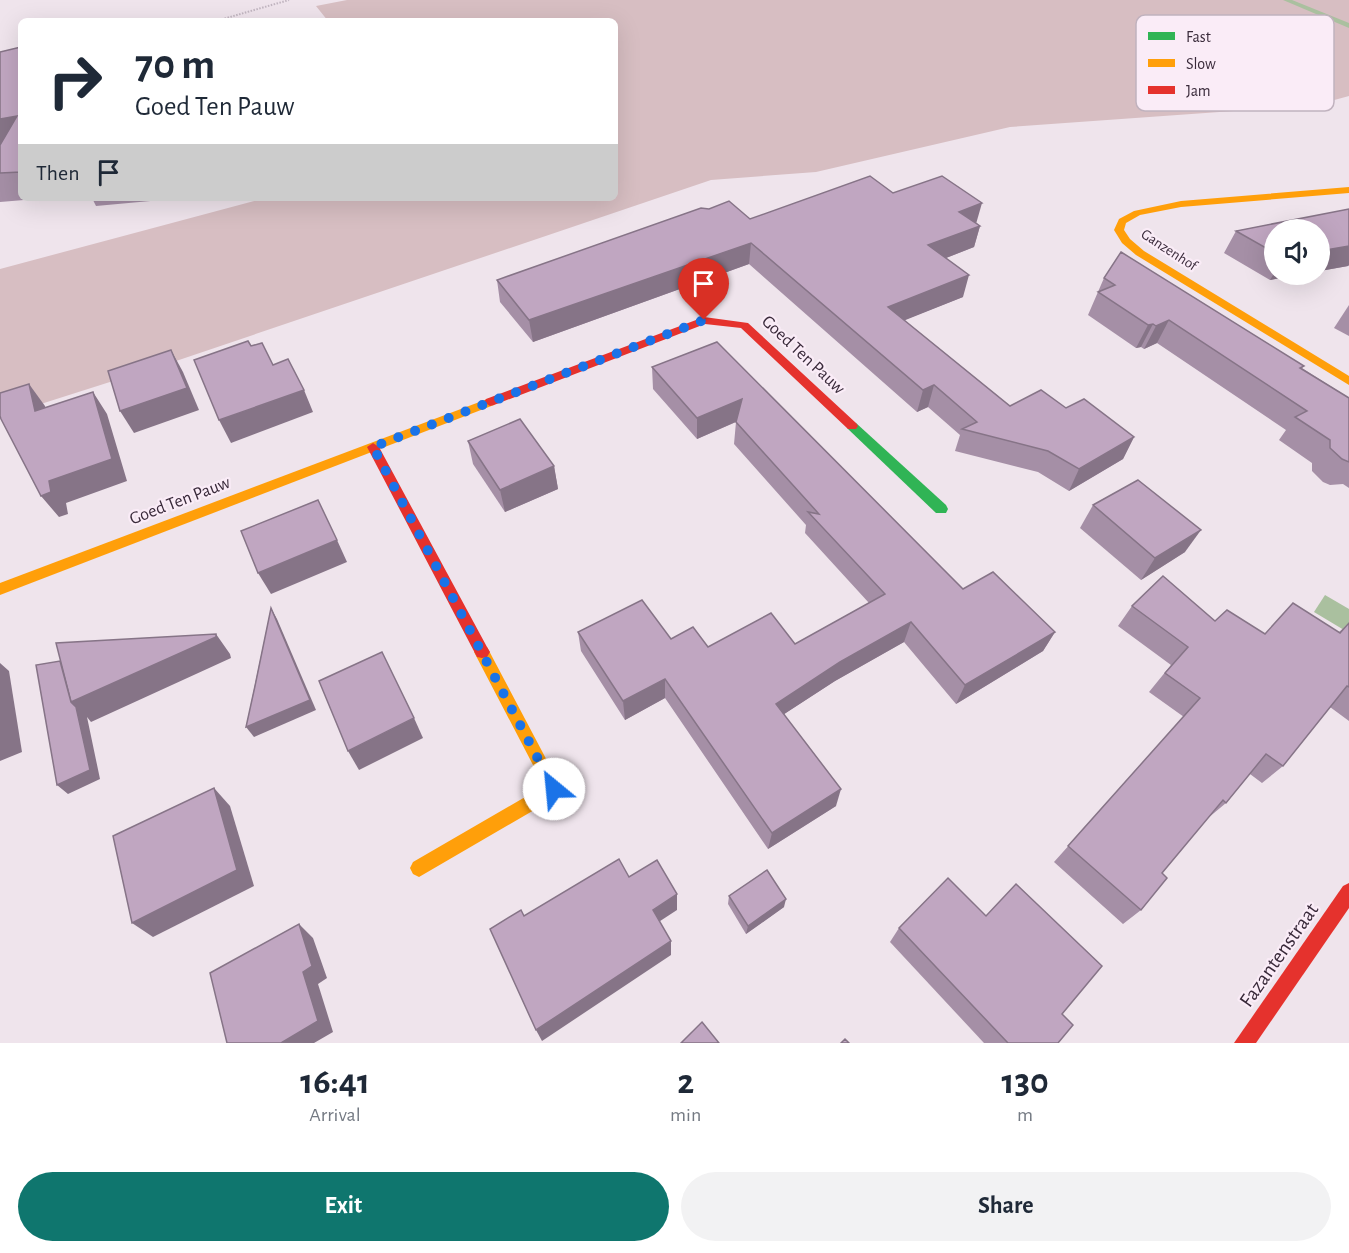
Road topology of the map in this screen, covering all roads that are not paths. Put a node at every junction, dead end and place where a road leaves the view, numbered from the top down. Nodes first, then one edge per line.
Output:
1 (1349, 190) edge
2 (1349, 381) edge
3 (373, 447) junction
4 (941, 509) dead end
5 (0, 590) edge
6 (420, 868) dead end
7 (1349, 892) edge
8 (1244, 1043) edge

1 - 2 street, Ganzenhof
3 - 4 street, Goed Ten Pauw
3 - 5 street, Goed Ten Pauw
3 - 6 street
7 - 8 street, Fazantenstraat

